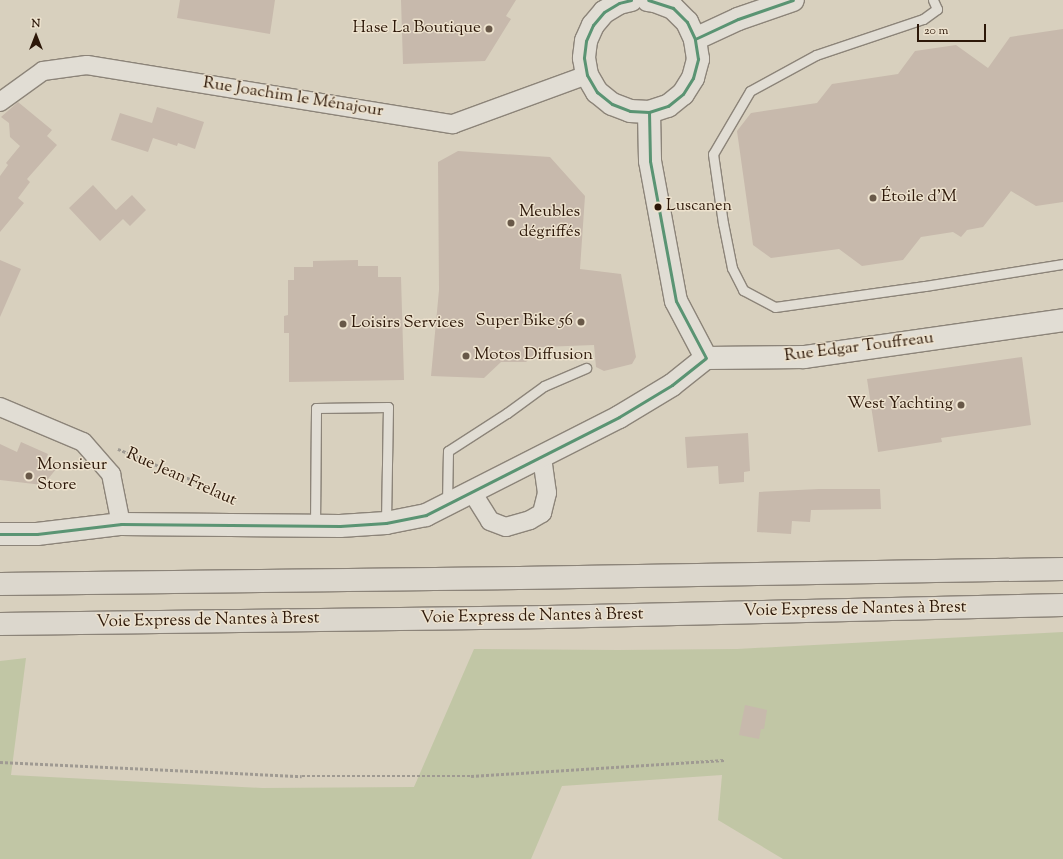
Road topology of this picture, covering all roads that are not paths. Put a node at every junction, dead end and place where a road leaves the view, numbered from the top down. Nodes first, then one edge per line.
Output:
1 (631, 0) edge
2 (648, 0) edge
3 (793, 0) edge
4 (933, 0) edge
5 (695, 39) junction
6 (587, 75) junction
7 (0, 102) edge
8 (649, 112) junction
9 (1063, 264) edge
10 (1063, 320) edge
11 (706, 358) junction
12 (586, 368) dead end
13 (0, 407) edge
14 (542, 456) junction
15 (472, 492) junction
16 (447, 504) junction
17 (386, 523) junction
18 (120, 524) junction
19 (315, 526) junction
20 (0, 534) edge
21 (1063, 569) edge
22 (0, 584) edge
23 (1063, 605) edge
24 (0, 624) edge

1 - 6 street
2 - 5 street
3 - 5 street
4 - 9 lane
5 - 8 street
6 - 7 street, Rue Joachim le Ménajour
6 - 8 street
8 - 11 street
10 - 11 street, Rue Edgar Touffreau
11 - 14 street
12 - 16 lane
13 - 18 street, Rue Jean Frelaut
14 - 15 street
14 - 15 street
15 - 16 street
16 - 17 street
17 - 19 street
17 - 19 lane
18 - 19 street
18 - 20 street
21 - 22 highway
23 - 24 highway, Voie Express de Nantes à Brest

